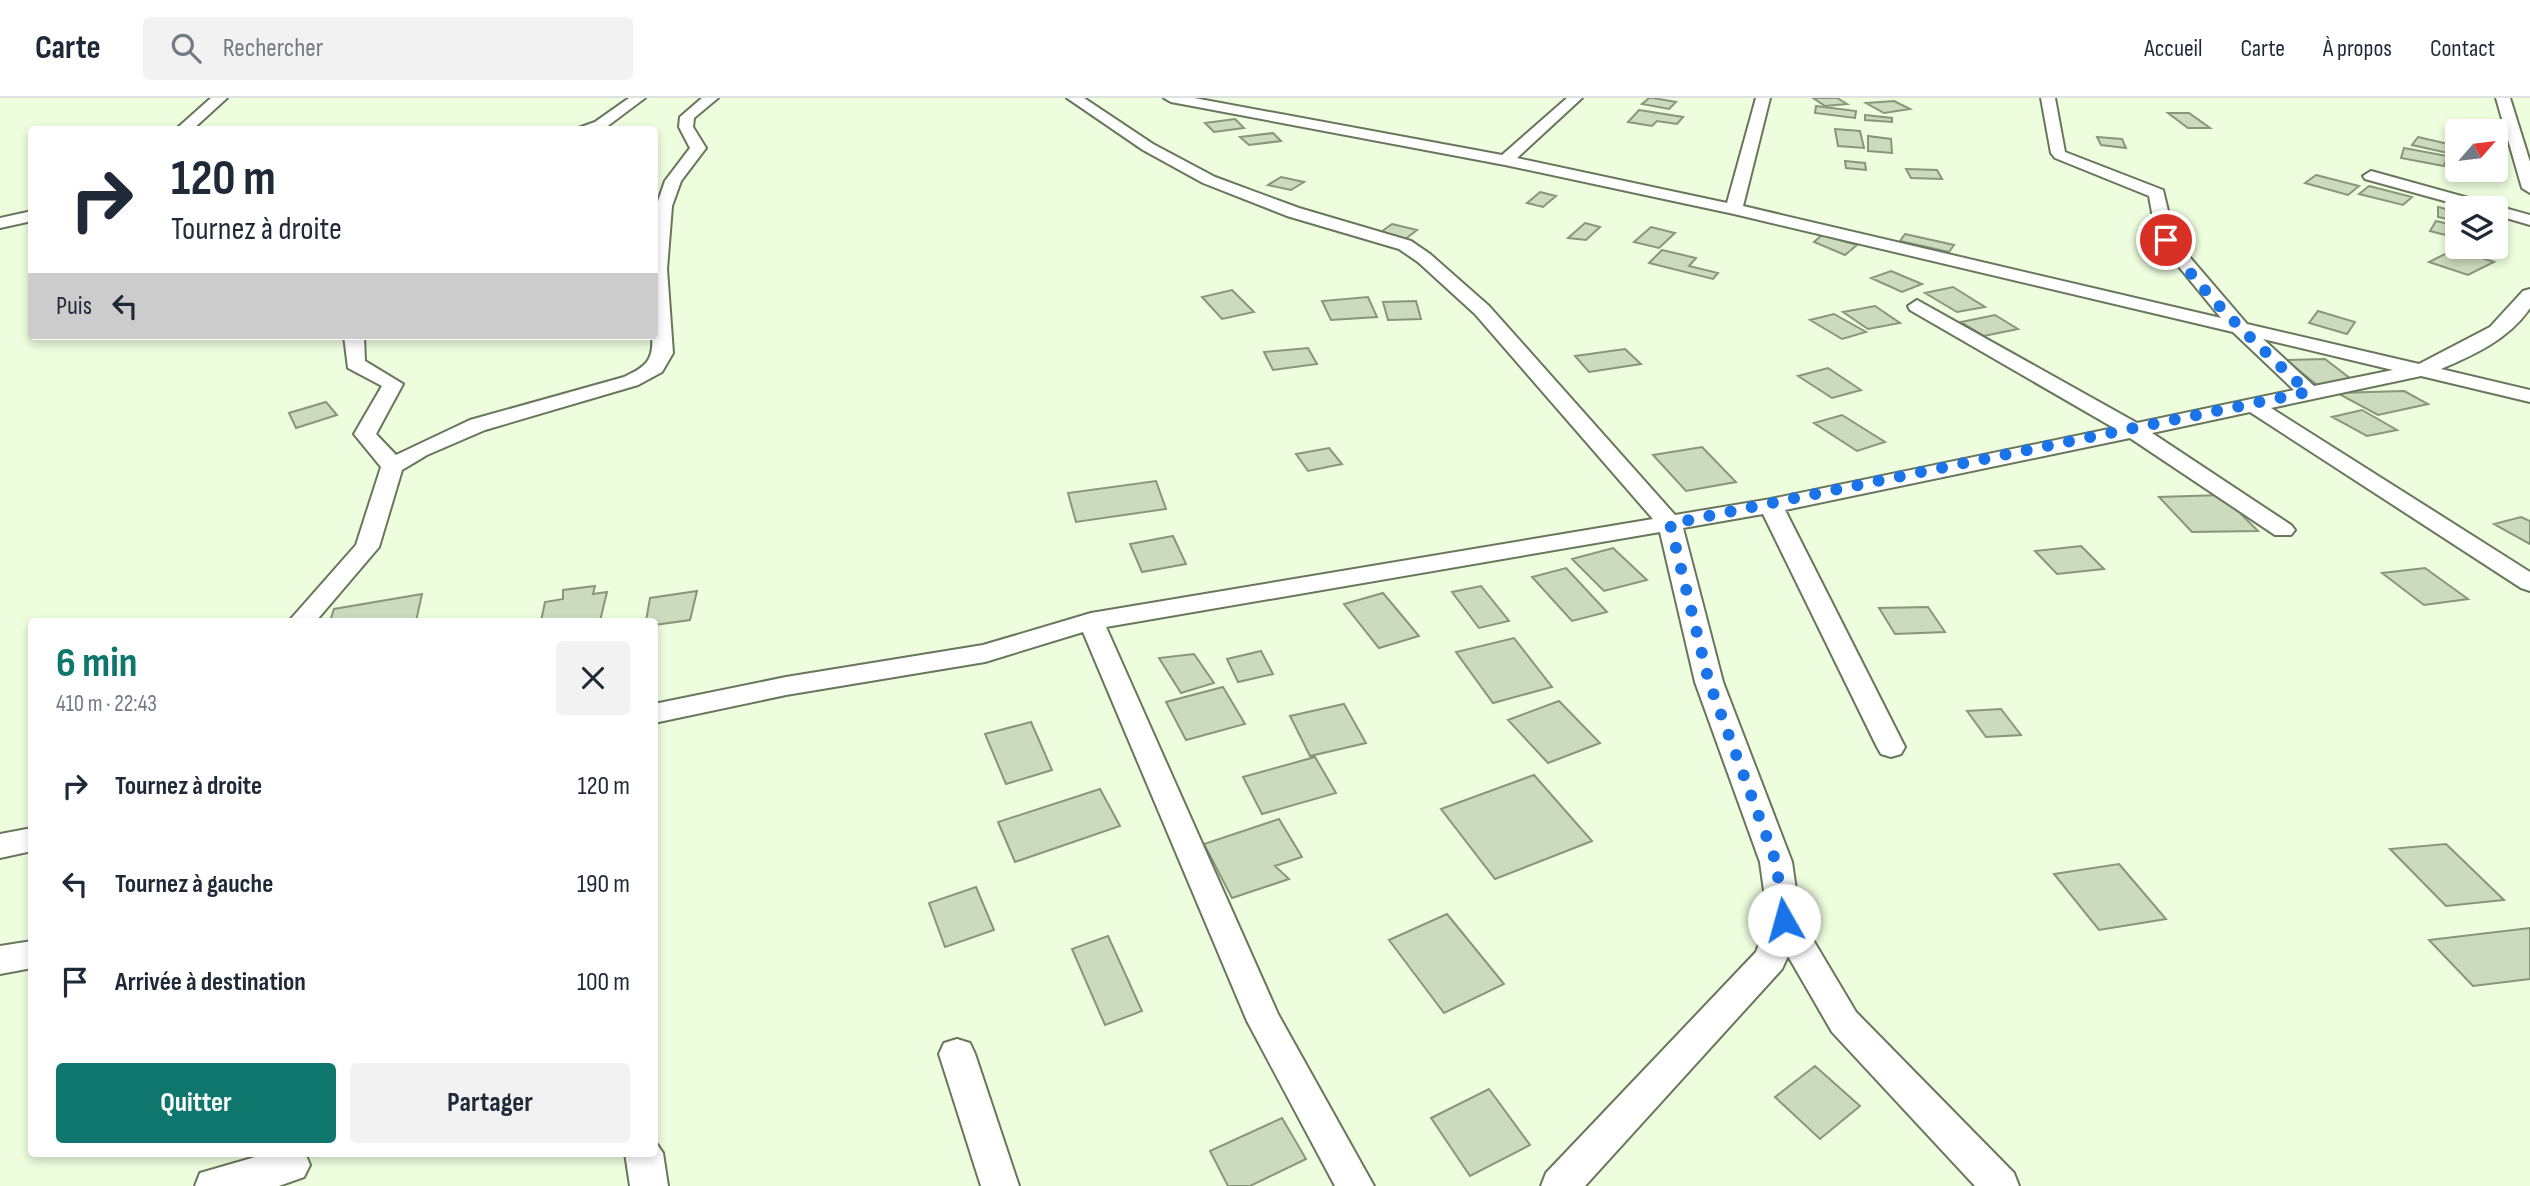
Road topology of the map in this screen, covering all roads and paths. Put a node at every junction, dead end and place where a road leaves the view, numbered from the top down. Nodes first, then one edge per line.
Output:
1 (220, 98) edge
2 (638, 98) edge
3 (710, 98) edge
4 (1074, 98) edge
5 (1171, 98) edge
6 (1575, 98) edge
7 (1763, 98) edge
8 (2048, 98) edge
9 (2484, 98) edge
10 (2503, 99) edge
11 (187, 126) edge
12 (596, 126) edge
13 (1505, 160) junction
14 (2371, 176) dead end
15 (2529, 179) edge
16 (2445, 196) edge
17 (1734, 209) junction
18 (2508, 214) edge
19 (28, 217) edge
20 (2530, 220) edge
21 (0, 223) edge
22 (658, 255) edge
23 (658, 277) edge
24 (2530, 295) edge
25 (1917, 306) dead end
26 (2240, 328) junction
27 (354, 340) edge
28 (2422, 370) junction
29 (2308, 392) junction
30 (2530, 396) edge
31 (2251, 404) junction
32 (2133, 430) junction
33 (392, 467) junction
34 (1772, 506) junction
35 (1670, 524) junction
36 (2283, 530) dead end
37 (2530, 583) edge
38 (305, 618) edge
39 (1091, 621) junction
40 (658, 713) edge
41 (1891, 747) dead end
42 (28, 840) edge
43 (0, 846) edge
44 (1784, 920) junction
45 (28, 955) edge
46 (0, 960) edge
47 (957, 1054) dead end
48 (645, 1157) edge
49 (291, 1168) edge
50 (214, 1186) edge
51 (649, 1186) edge
52 (1000, 1186) edge
53 (1355, 1186) edge
54 (1560, 1186) edge
55 (2000, 1186) edge

1 - 11 street
2 - 12 street
3 - 22 street
4 - 35 street
5 - 13 street
6 - 13 street
7 - 17 street
8 - 26 street
9 - 10 street
10 - 15 street
13 - 17 street
14 - 16 street
17 - 26 street
18 - 20 street
19 - 21 street
23 - 33 street
24 - 28 street
25 - 32 street
26 - 28 street
26 - 29 street
27 - 33 street
28 - 29 street
28 - 30 street
29 - 31 street
31 - 32 street
31 - 37 street
32 - 34 street
32 - 36 street
33 - 38 street
34 - 35 street
34 - 41 street
35 - 39 street
35 - 44 street
39 - 40 street
39 - 53 street
42 - 43 street
44 - 54 street
44 - 55 street
45 - 46 street
47 - 52 street
48 - 51 street
49 - 50 street

